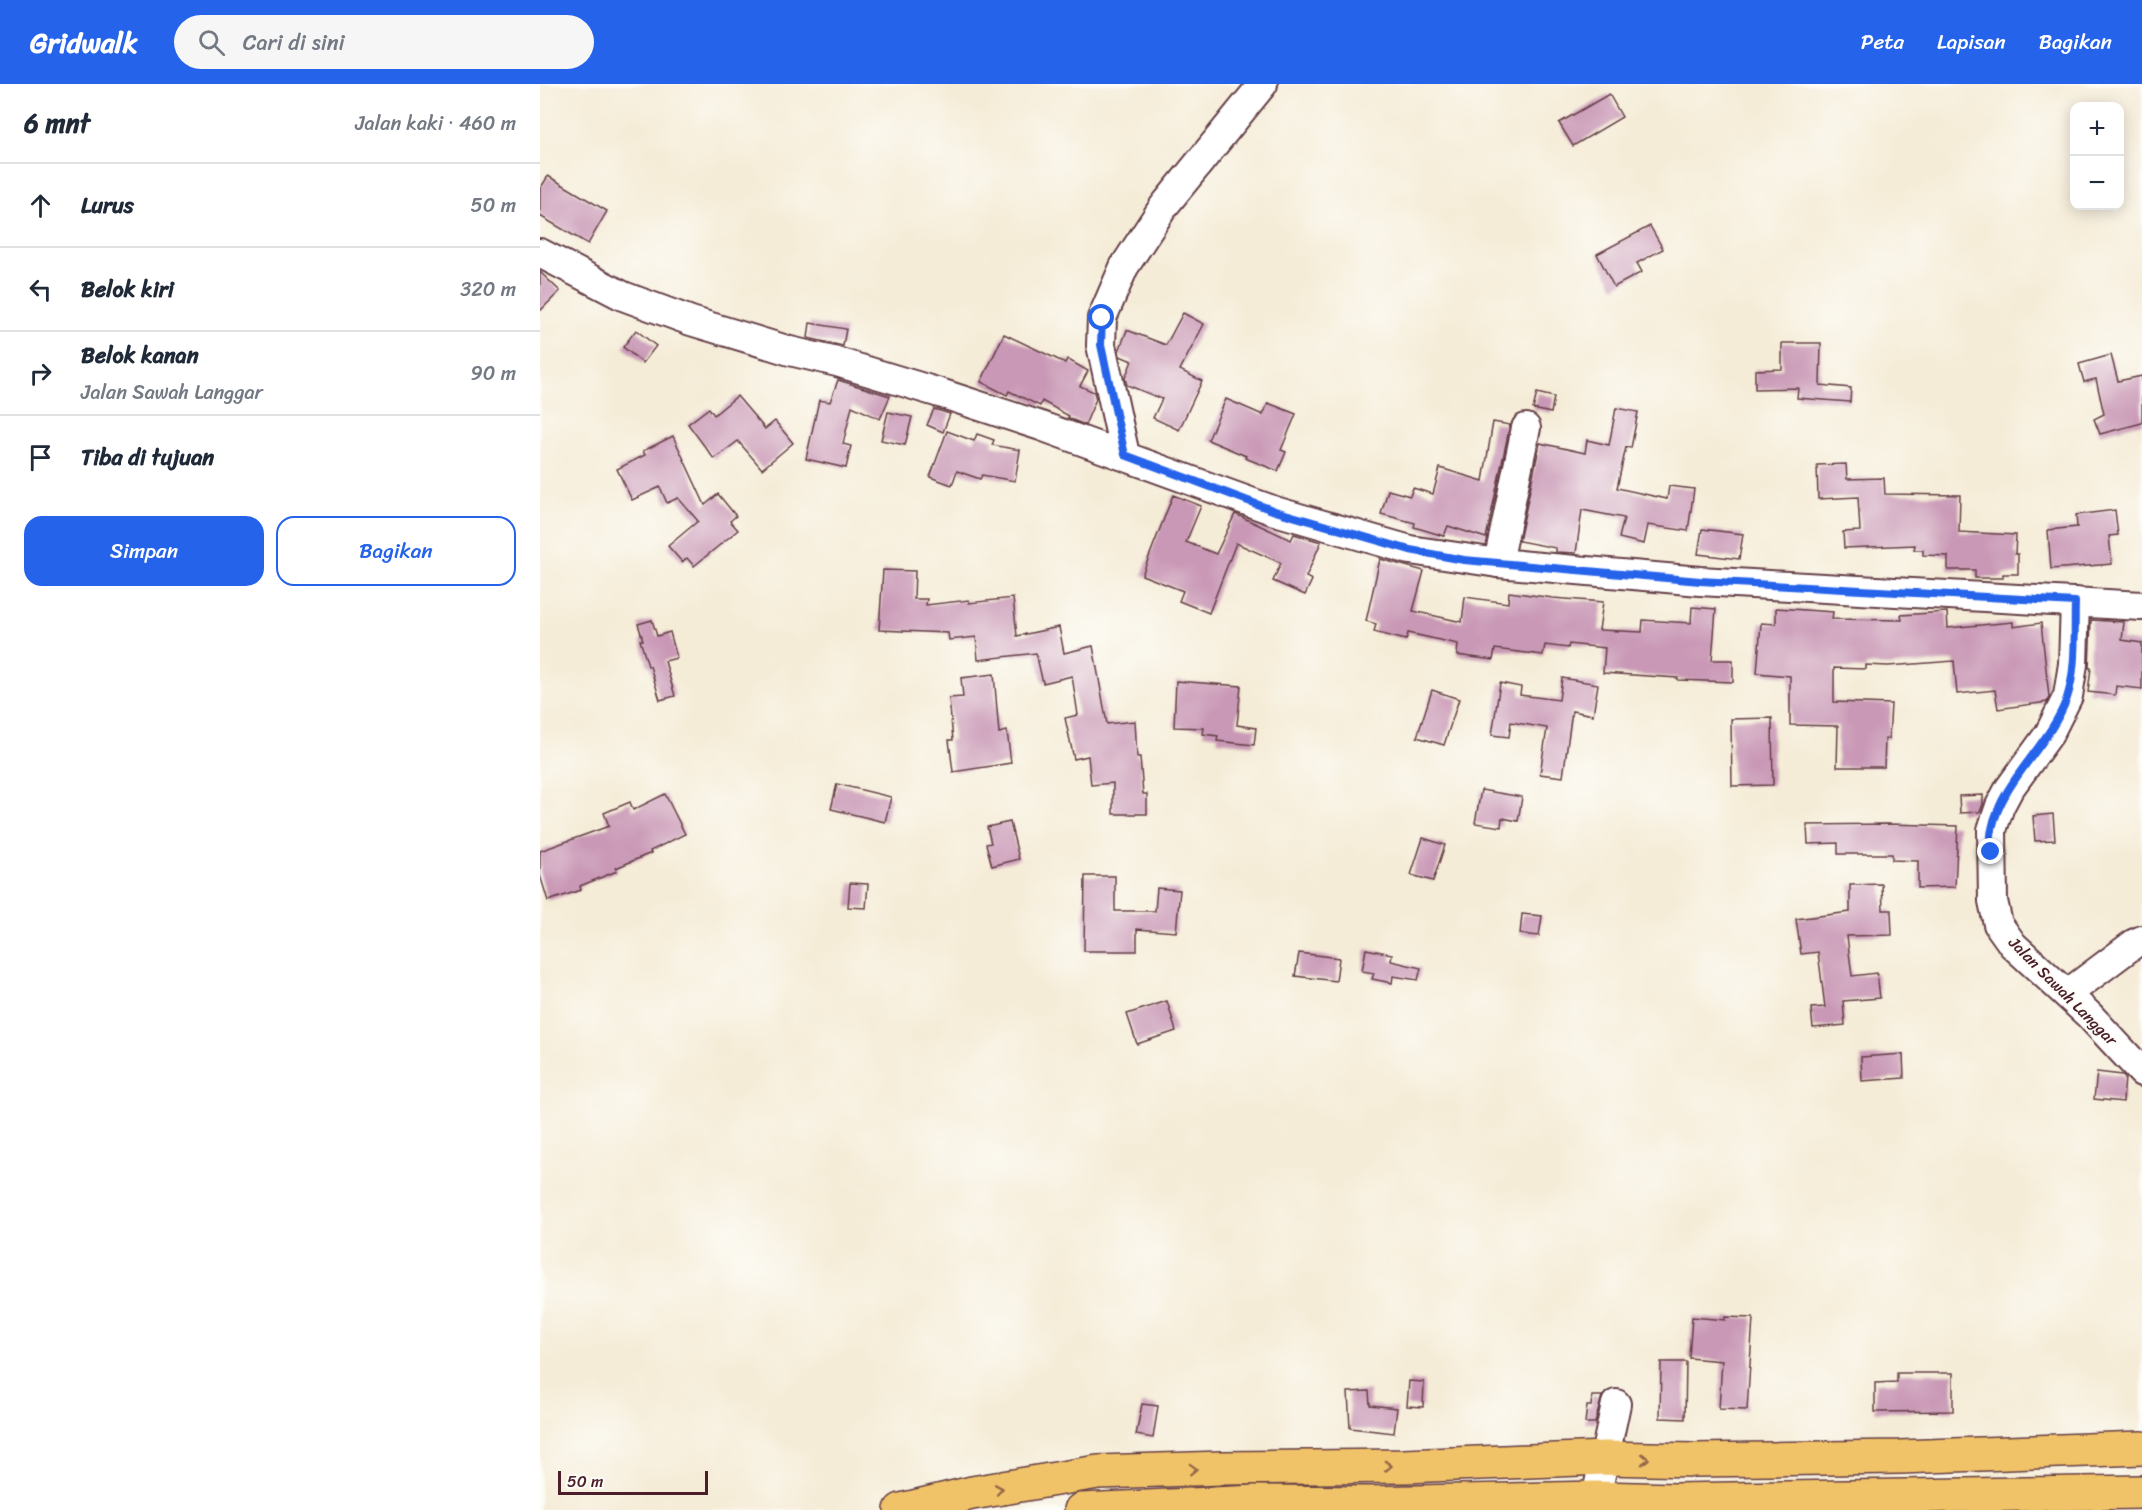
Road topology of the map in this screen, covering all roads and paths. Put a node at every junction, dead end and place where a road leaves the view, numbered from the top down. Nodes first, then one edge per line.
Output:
1 (1263, 84) edge
2 (540, 253) edge
3 (1526, 428) dead end
4 (1125, 455) junction
5 (1498, 563) junction
6 (2075, 602) junction
7 (2142, 606) edge
8 (2142, 940) edge
9 (2067, 994) junction
10 (2142, 1072) edge
11 (1616, 1404) dead end
12 (2142, 1448) edge
13 (1605, 1458) junction
14 (2142, 1492) edge
15 (1596, 1498) junction
16 (901, 1510) edge
17 (1081, 1510) edge

1 - 4 street
2 - 4 street
3 - 5 street
4 - 5 street
5 - 6 street
6 - 7 street
6 - 9 street, Jalan Sawah Langgar
8 - 9 street
9 - 10 street, Jalan Sawah Langgar
11 - 13 street
13 -> 12 highway
13 - 15 street
16 -> 13 highway
14 - 15 highway
15 - 17 highway

